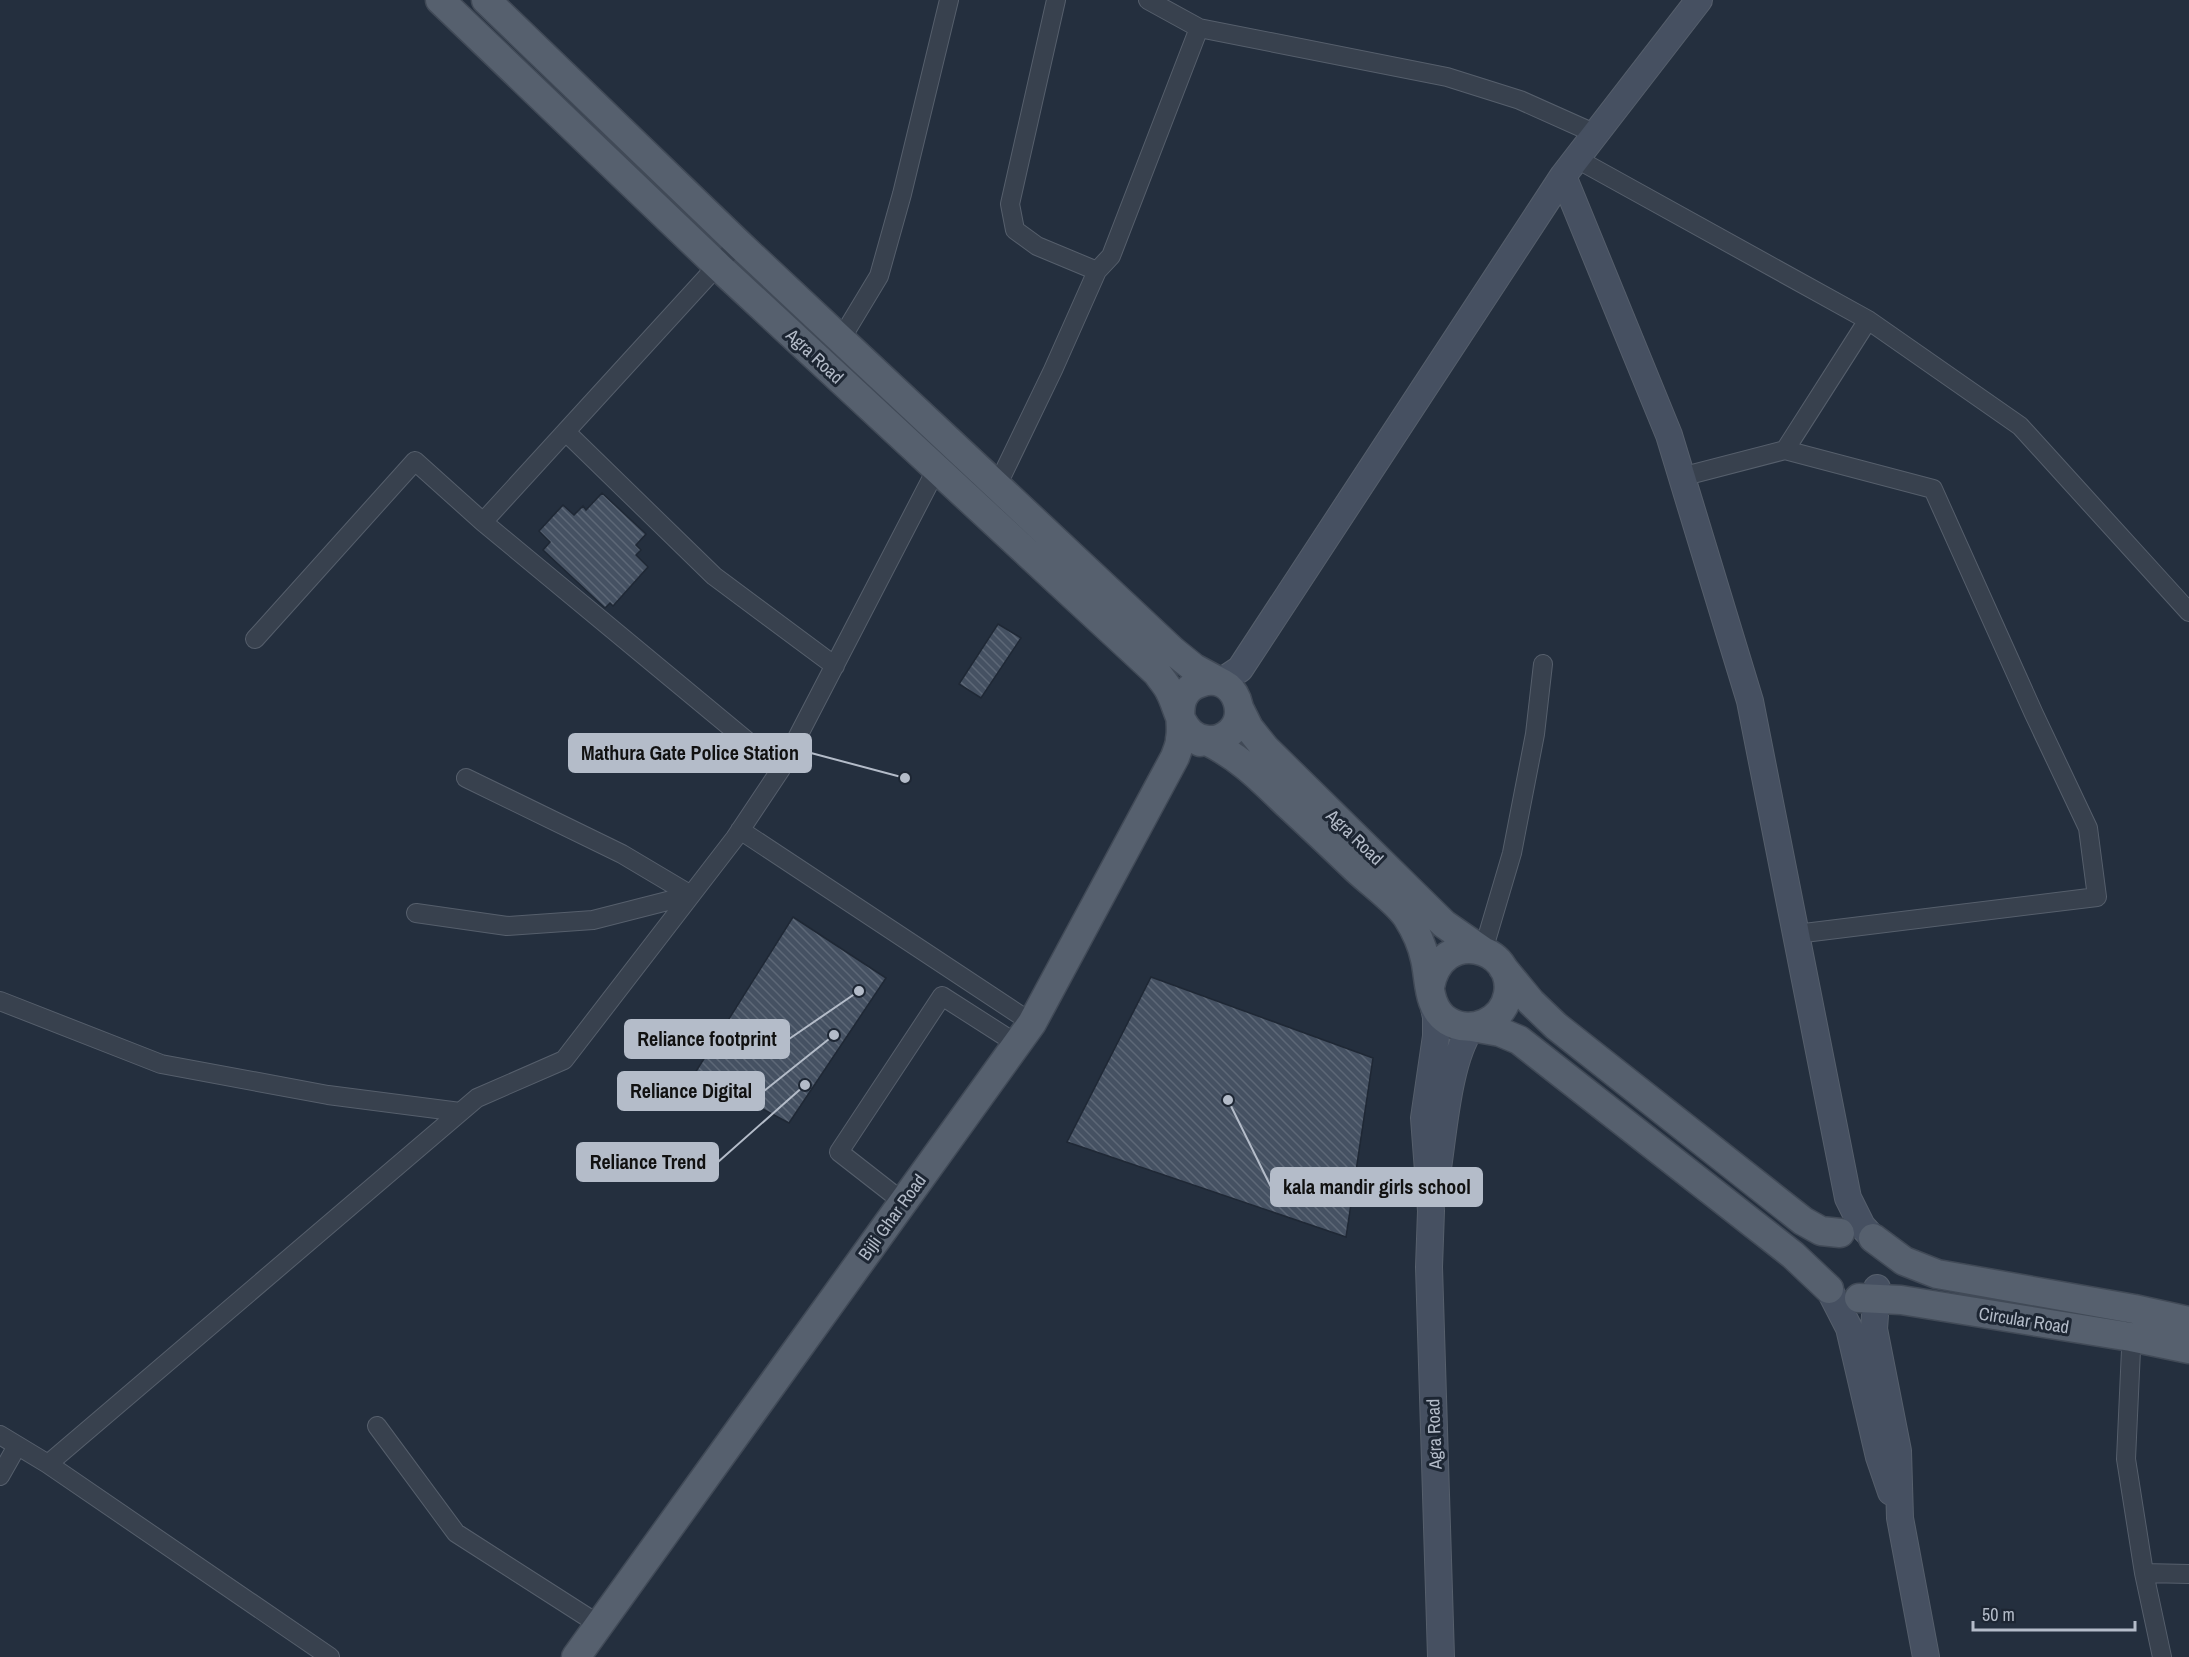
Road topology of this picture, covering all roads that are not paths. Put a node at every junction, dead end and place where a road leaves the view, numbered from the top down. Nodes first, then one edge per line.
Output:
1 (440, 0) edge
2 (486, 0) edge
3 (949, 0) edge
4 (1056, 0) edge
5 (1148, 0) edge
6 (1699, 0) edge
7 (1199, 28) junction
8 (1596, 134) junction
9 (1570, 168) junction
10 (738, 243) junction
11 (719, 267) junction
12 (1097, 271) junction
13 (1868, 320) junction
14 (841, 339) junction
15 (566, 432) junction
16 (1785, 450) junction
17 (937, 468) junction
18 (1681, 477) junction
19 (996, 486) junction
20 (483, 522) junction
21 (2189, 612) edge
22 (255, 639) dead end
23 (1543, 664) dead end
24 (835, 666) junction
25 (1229, 675) junction
26 (1239, 705) junction
27 (1181, 717) junction
28 (1205, 740) junction
29 (1175, 757) junction
30 (781, 769) junction
31 (466, 778) dead end
32 (740, 830) junction
33 (691, 895) junction
34 (416, 913) dead end
35 (1796, 934) junction
36 (1493, 960) junction
37 (1431, 993) junction
38 (0, 1002) edge
39 (1472, 1027) junction
40 (1024, 1034) junction
41 (460, 1112) junction
42 (1848, 1198) junction
43 (903, 1202) junction
44 (1431, 1211) junction
45 (1840, 1233) junction
46 (1874, 1238) junction
47 (1829, 1289) junction
48 (1870, 1295) junction
49 (2134, 1309) junction
50 (2189, 1321) edge
51 (2131, 1337) junction
52 (2189, 1349) edge
53 (377, 1426) dead end
54 (0, 1435) edge
55 (17, 1446) junction
56 (48, 1464) junction
57 (0, 1476) edge
58 (1900, 1518) junction
59 (2144, 1573) junction
60 (2189, 1574) edge
61 (598, 1624) junction
62 (330, 1657) edge
63 (576, 1657) edge
64 (1441, 1657) edge
65 (1926, 1657) edge
66 (2162, 1657) edge

1 - 11 main road, Agra Road
2 - 10 main road, Agra Road
3 - 14 street
4 - 12 street
5 - 7 street
6 - 8 main road
7 - 8 street
7 - 12 street
8 - 9 main road
9 - 13 street
9 - 18 main road
9 - 25 main road
10 - 11 street
10 - 14 main road, Agra Road
11 - 15 street
11 - 17 main road, Agra Road
12 - 19 street
13 - 16 street
13 - 21 street
14 - 19 main road, Agra Road
15 - 20 street
15 - 24 street
16 - 18 street
16 - 35 street
17 - 24 street
17 - 27 main road, Agra Road
18 - 35 main road
19 - 25 main road, Agra Road
20 - 22 street
20 - 30 street
23 - 36 street
24 - 30 street
25 - 26 main road
25 - 27 main road
26 - 28 main road
26 - 36 main road, Agra Road
27 - 28 main road
27 - 29 main road
28 - 29 main road
28 - 37 main road, Agra Road
29 - 40 main road, Bijli Ghar Road
30 - 32 street
31 - 33 street
32 - 33 street
32 - 40 street
33 - 34 street
33 - 41 street
35 - 42 main road
36 - 37 main road
36 - 39 main road
36 - 45 main road, Agra Road
37 - 39 main road
37 - 44 main road, Agra Road
38 - 41 street
39 - 44 main road, Agra Road
39 - 47 main road
40 - 43 main road, Bijli Ghar Road
40 - 43 street
41 - 56 street
42 - 45 main road
42 - 46 main road
43 - 61 main road, Bijli Ghar Road
44 - 64 main road, Agra Road
45 - 46 main road
45 - 47 main road
46 - 48 main road
46 - 49 main road, Circular Road
47 - 48 main road
47 - 58 main road
48 - 51 main road, Circular Road
48 - 58 main road
49 - 50 main road, Circular Road
49 - 51 street
51 - 52 main road, Circular Road
51 - 59 street
53 - 61 street
54 - 55 street
55 - 56 street
55 - 57 street
56 - 62 street
58 - 65 main road
59 - 60 street
59 - 66 street
61 - 63 main road, Bijli Ghar Road

